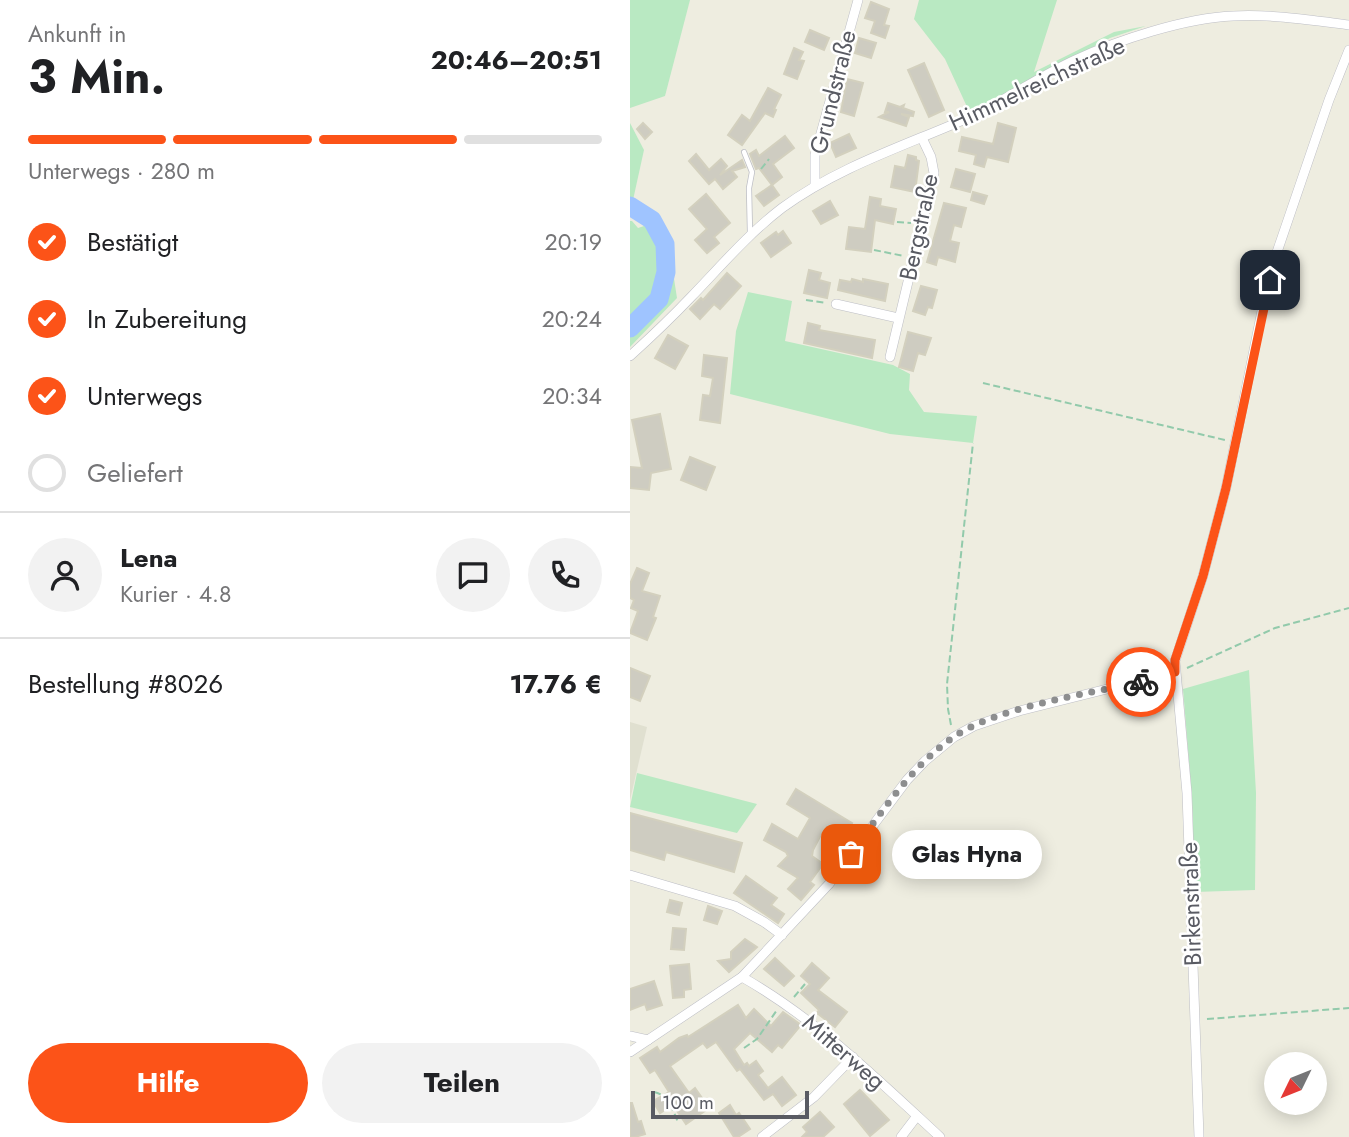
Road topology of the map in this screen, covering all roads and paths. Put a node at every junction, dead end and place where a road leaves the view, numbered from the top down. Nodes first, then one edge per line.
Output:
1 (858, 0) edge
2 (1349, 25) edge
3 (1349, 50) edge
4 (922, 138) junction
5 (744, 152) dead end
6 (769, 159) dead end
7 (751, 177) junction
8 (816, 186) junction
9 (897, 222) dead end
10 (922, 226) junction
11 (750, 234) junction
12 (874, 250) dead end
13 (914, 258) junction
14 (806, 300) dead end
15 (836, 304) joint
16 (898, 318) junction
17 (630, 356) edge
18 (890, 357) dead end
19 (983, 383) dead end
20 (1236, 442) junction
21 (973, 443) dead end
22 (1349, 608) edge
23 (1175, 672) junction
24 (954, 737) junction
25 (630, 875) edge
26 (782, 935) junction
27 (742, 977) junction
28 (805, 984) dead end
29 (784, 1002) junction
30 (1349, 1007) edge
31 (1195, 1019) junction
32 (630, 1036) edge
33 (648, 1040) junction
34 (744, 1048) dead end
35 (630, 1052) edge
36 (852, 1057) junction
37 (654, 1092) dead end
38 (917, 1116) junction
39 (678, 1122) dead end
40 (762, 1137) edge
41 (901, 1137) edge
42 (940, 1137) edge
43 (1199, 1137) edge

1 - 8 street, Grundstraße
2 - 4 street, Himmelreichstraße
3 - 20 street, Birkenstraße
4 - 8 street, Himmelreichstraße
4 - 10 street, Bergstraße
5 - 7 lane
6 - 7 path
7 - 11 lane
8 - 11 street, Himmelreichstraße
9 - 10 path
10 - 13 street, Bergstraße
11 - 17 street, Himmelreichstraße
12 - 13 path
13 - 16 street, Bergstraße
14 - 15 path
15 - 16 street
16 - 18 street, Bergstraße
19 - 20 path
20 - 23 street, Birkenstraße
21 - 24 path
22 - 23 path
23 - 24 street
23 - 31 street, Birkenstraße
24 - 26 street
25 - 26 street
26 - 27 street
27 - 29 street, Mitterweg
27 - 33 street
28 - 29 path
29 - 34 path
29 - 36 street, Mitterweg
30 - 31 path
31 - 43 street, Birkenstraße
32 - 33 street
33 - 35 street
36 - 38 street, Mitterweg
36 - 40 street
37 - 39 path
38 - 41 street
38 - 42 street, Mitterweg

